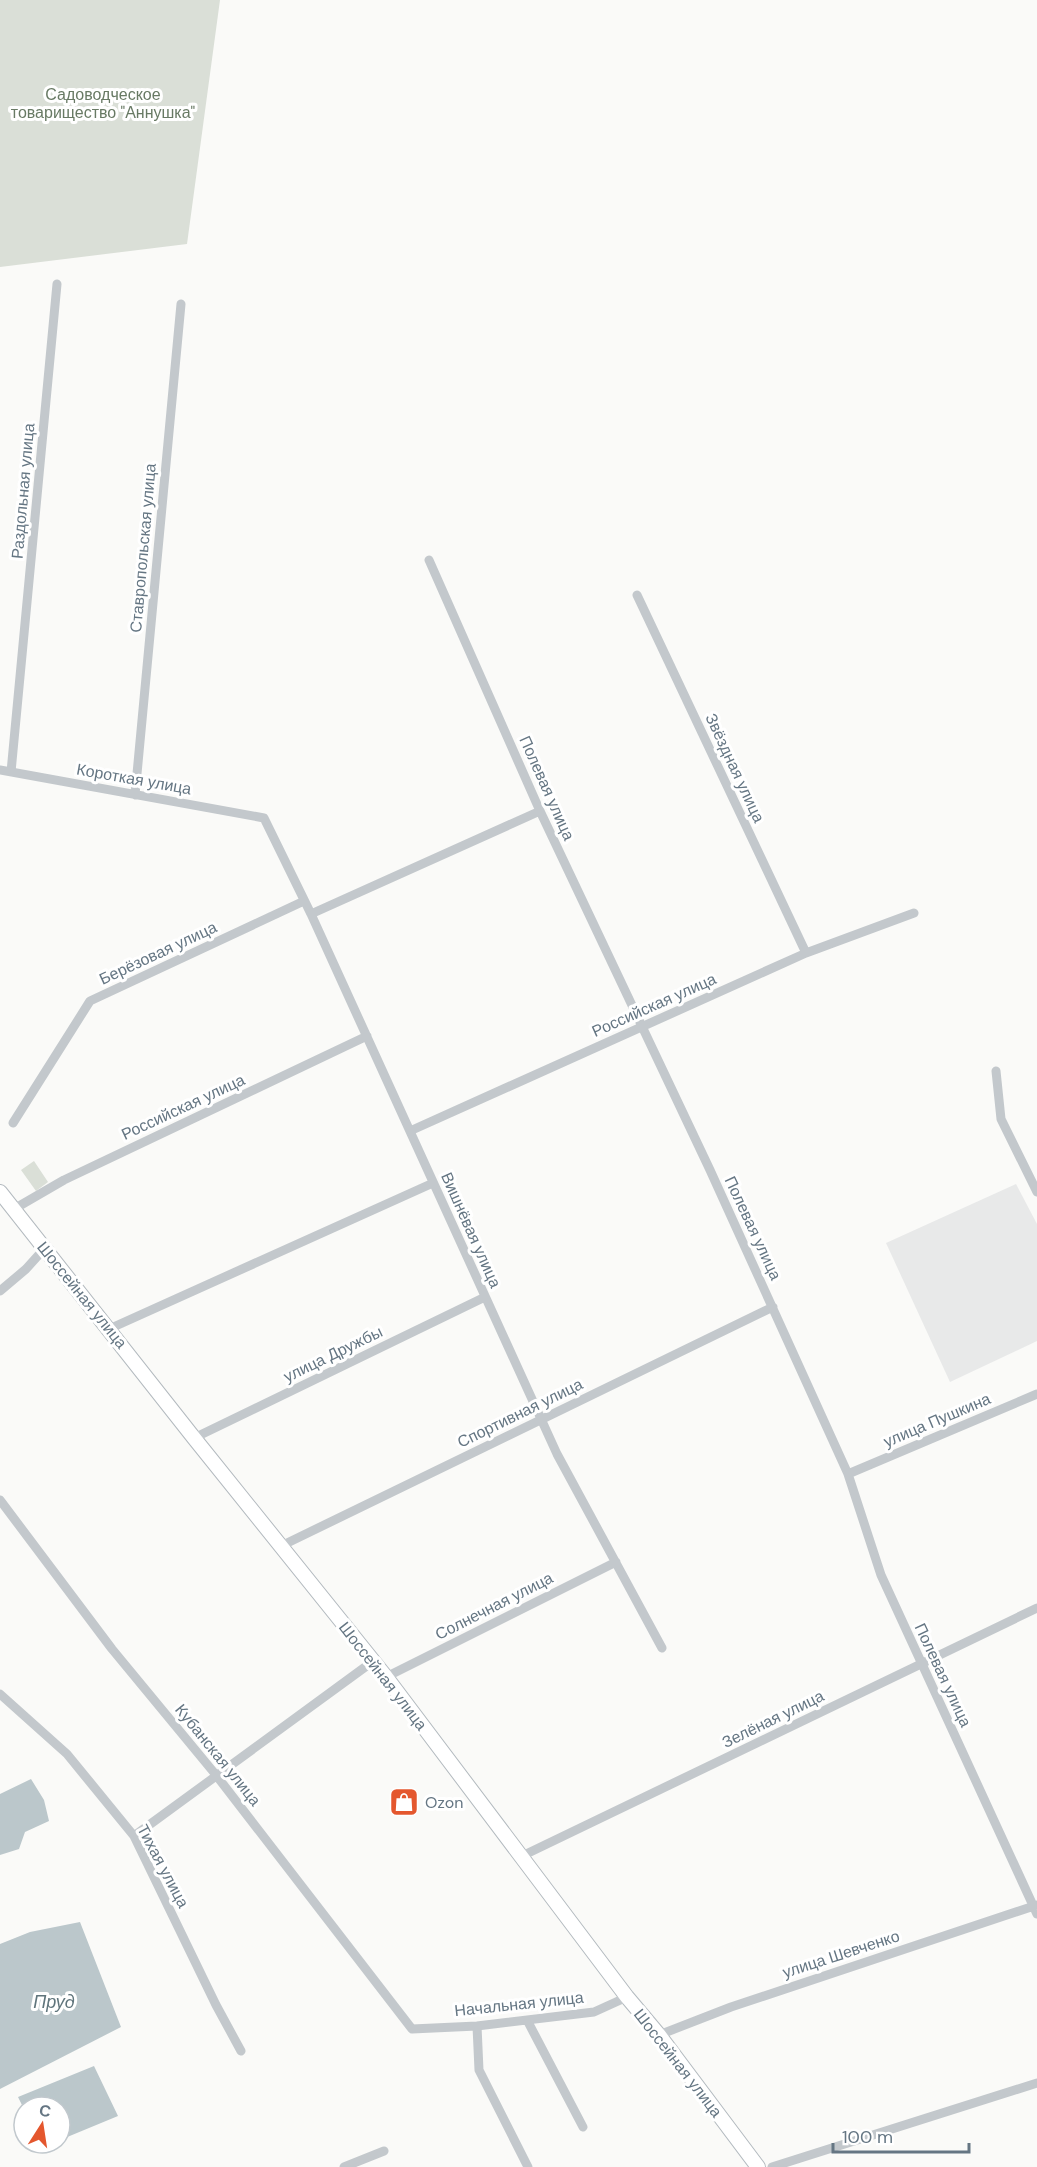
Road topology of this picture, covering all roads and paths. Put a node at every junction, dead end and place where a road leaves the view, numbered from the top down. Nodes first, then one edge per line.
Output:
1 (57, 284) dead end
2 (181, 304) dead end
3 (429, 560) dead end
4 (637, 595) dead end
5 (0, 770) edge
6 (11, 772) junction
7 (135, 795) junction
8 (540, 811) junction
9 (264, 818) joint
10 (304, 901) junction
11 (914, 913) dead end
12 (311, 914) junction
13 (806, 953) junction
14 (642, 1027) junction
15 (367, 1036) junction
16 (996, 1071) dead end
17 (13, 1123) dead end
18 (410, 1131) junction
19 (433, 1183) junction
20 (0, 1192) edge
21 (1037, 1192) edge
22 (14, 1209) junction
23 (44, 1249) junction
24 (0, 1291) edge
25 (485, 1297) junction
26 (773, 1307) junction
27 (110, 1329) junction
28 (1037, 1394) edge
29 (540, 1420) junction
30 (194, 1438) junction
31 (848, 1474) junction
32 (0, 1500) edge
33 (280, 1546) junction
34 (616, 1562) junction
35 (1037, 1608) edge
36 (662, 1648) dead end
37 (372, 1662) junction
38 (921, 1664) junction
39 (386, 1677) junction
40 (0, 1694) edge
41 (216, 1775) junction
42 (134, 1836) junction
43 (522, 1856) junction
44 (1036, 1908) edge
45 (627, 1997) junction
46 (527, 2020) junction
47 (477, 2026) junction
48 (412, 2029) joint
49 (659, 2035) junction
50 (241, 2051) dead end
51 (1037, 2083) edge
52 (583, 2127) dead end
53 (384, 2151) dead end
54 (344, 2167) edge
55 (528, 2167) edge
56 (758, 2167) edge
57 (772, 2167) edge

1 - 6 street, Раздольная улица
2 - 7 street, Ставропольская улица
3 - 8 street, Полевая улица
4 - 13 street, Звёздная улица
5 - 6 street, Короткая улица
6 - 7 street, Короткая улица
7 - 9 street, Короткая улица
8 - 12 street
8 - 14 street, Полевая улица
9 - 10 street, Вишнёвая улица
10 - 12 street, Вишнёвая улица
10 - 17 street, Берёзовая улица
11 - 13 street, Российская улица
12 - 15 street, Вишнёвая улица
13 - 14 street, Российская улица
14 - 18 street, Российская улица
14 - 26 street, Полевая улица
15 - 18 street, Вишнёвая улица
15 - 22 street, Российская улица
16 - 21 street
18 - 19 street, Вишнёвая улица
19 - 25 street, Вишнёвая улица
19 - 27 street
20 - 22 main road, Шоссейная улица
22 - 23 main road, Шоссейная улица
23 - 24 street
23 - 27 main road, Шоссейная улица
25 - 29 street, Вишнёвая улица
25 - 30 street, улица Дружбы
26 - 29 street, Спортивная улица
26 - 31 street, Полевая улица
27 - 30 main road, Шоссейная улица
28 - 31 street, улица Пушкина
29 - 33 street, Спортивная улица
29 - 34 street, Вишнёвая улица
30 - 33 main road, Шоссейная улица
31 - 38 street, Полевая улица
32 - 41 street, Кубанская улица
33 - 37 main road, Шоссейная улица
34 - 36 street, Вишнёвая улица
34 - 39 street, Солнечная улица
35 - 38 street, Зелёная улица
37 - 39 main road, Шоссейная улица
37 - 41 street
38 - 43 street, Зелёная улица
38 - 44 street, Полевая улица
39 - 43 main road, Шоссейная улица
40 - 42 street, Тихая улица
41 - 42 street
41 - 48 street, Кубанская улица
42 - 50 street, Тихая улица
43 - 45 main road, Шоссейная улица
44 - 49 street, улица Шевченко
45 - 46 street, Начальная улица
45 - 49 main road, Шоссейная улица
46 - 47 street, Начальная улица
46 - 52 street
47 - 48 street, Начальная улица
47 - 55 street
49 - 56 main road, Шоссейная улица
51 - 57 street
53 - 54 street

